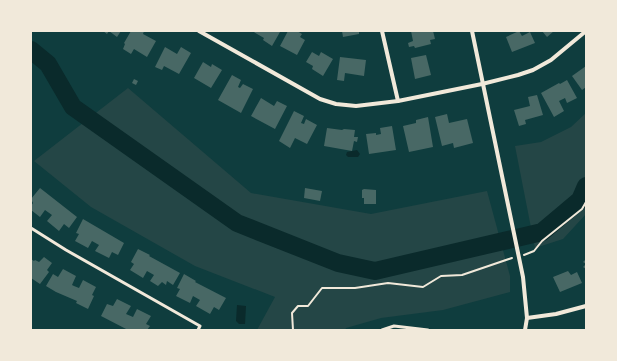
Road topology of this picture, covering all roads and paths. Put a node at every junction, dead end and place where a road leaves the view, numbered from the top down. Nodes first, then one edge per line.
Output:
1 (199, 31) edge
2 (382, 31) edge
3 (472, 31) edge
4 (586, 31) edge
5 (482, 84) junction
6 (398, 101) junction
7 (586, 202) edge
8 (31, 228) edge
9 (520, 256) dead end
10 (513, 258) dead end
11 (586, 307) edge
12 (527, 318) junction
13 (198, 330) edge
14 (293, 330) edge
15 (382, 330) edge
16 (428, 330) edge
17 (525, 330) edge

1 - 6 street
2 - 6 street
3 - 5 street
4 - 5 street
5 - 6 street
5 - 12 street
7 - 9 path
8 - 13 lane
10 - 14 path
11 - 12 street
12 - 17 street
15 - 16 lane

